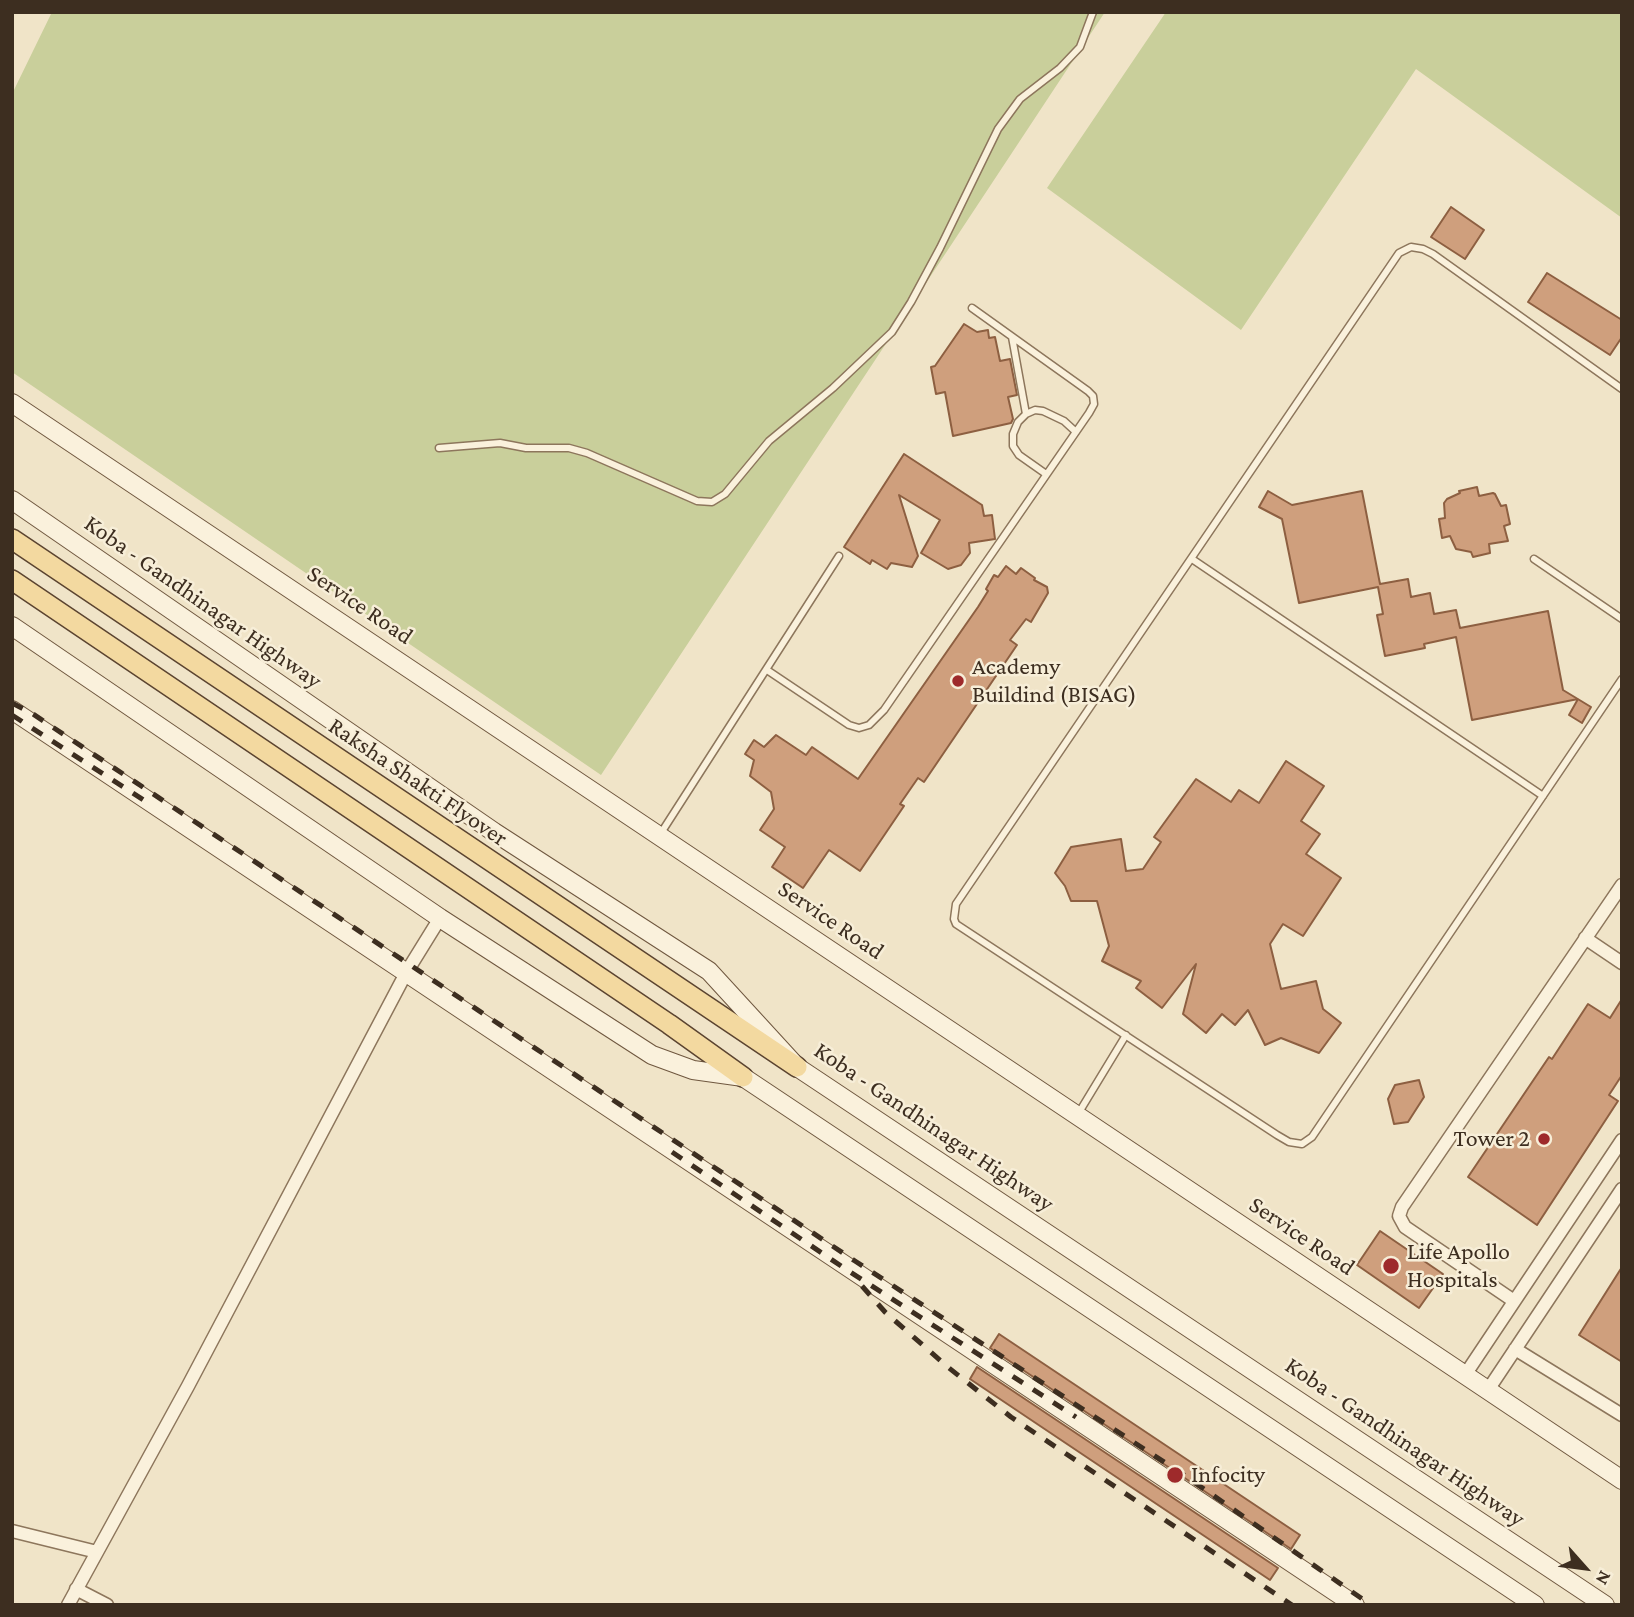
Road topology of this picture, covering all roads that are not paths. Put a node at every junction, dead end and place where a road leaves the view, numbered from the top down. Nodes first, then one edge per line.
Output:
1 (1093, 12) edge
2 (972, 308) dead end
3 (1012, 337) junction
4 (1622, 389) edge
5 (12, 402) edge
6 (1026, 414) junction
7 (1076, 432) junction
8 (439, 448) dead end
9 (1046, 474) junction
10 (12, 500) edge
11 (12, 539) edge
12 (839, 556) dead end
13 (1192, 559) junction
14 (1534, 559) dead end
15 (12, 580) edge
16 (1622, 619) edge
17 (12, 625) edge
18 (767, 670) junction
19 (1622, 680) edge
20 (12, 710) edge
21 (1543, 796) junction
22 (660, 835) junction
23 (1622, 885) edge
24 (440, 918) junction
25 (1586, 939) junction
26 (1622, 964) edge
27 (406, 973) junction
28 (1126, 1035) junction
29 (797, 1067) junction
30 (743, 1077) junction
31 (1077, 1115) junction
32 (1622, 1140) edge
33 (1622, 1189) edge
34 (1514, 1301) junction
35 (1515, 1349) junction
36 (1465, 1375) junction
37 (1488, 1390) junction
38 (1622, 1415) edge
39 (1622, 1480) edge
40 (12, 1531) edge
41 (97, 1552) junction
42 (76, 1589) junction
43 (68, 1605) edge
44 (107, 1605) edge
45 (1355, 1605) edge
46 (1535, 1605) edge
47 (1605, 1605) edge

1 - 8 lane
2 - 3 lane
3 - 6 lane
3 - 7 lane
4 - 13 lane
5 - 22 main road, Service Road
6 - 7 lane
6 - 9 lane
7 - 9 lane
9 - 18 lane
10 - 29 main road, Koba - Gandhinagar Highway
11 - 29 main road, Raksha Shakti Flyover
12 - 18 lane
13 - 21 lane
13 - 28 lane
14 - 16 lane
15 - 30 main road
17 - 24 main road
18 - 22 lane
19 - 21 lane
20 - 27 main road
21 - 28 lane
22 - 31 main road, Service Road
23 - 25 street
24 - 27 street
24 - 30 main road
25 - 26 street
25 - 34 street
27 - 41 street
27 - 45 main road
28 - 31 lane
29 - 47 main road, Koba - Gandhinagar Highway
30 - 46 main road
31 - 36 main road, Service Road
32 - 34 street
33 - 35 street
34 - 36 street
35 - 37 street
35 - 38 street
36 - 37 main road, Service Road
37 - 39 main road, Service Road
40 - 41 street
41 - 42 street
42 - 43 street
42 - 44 street

